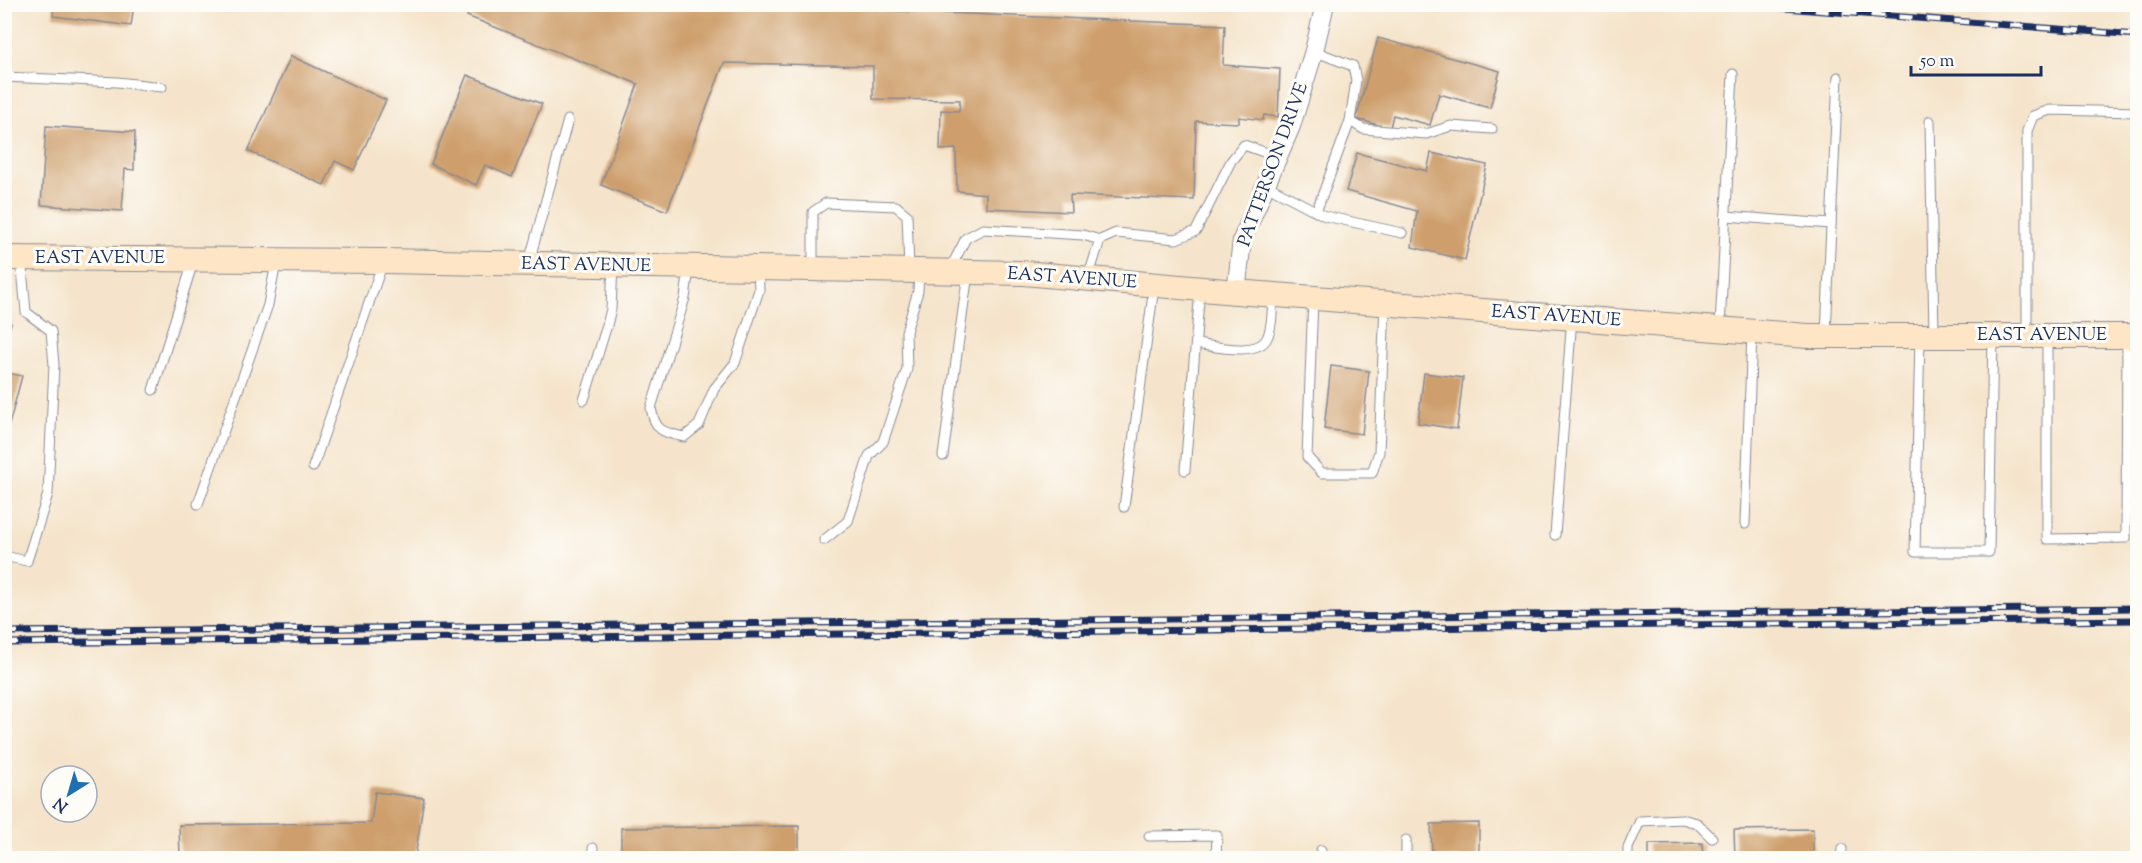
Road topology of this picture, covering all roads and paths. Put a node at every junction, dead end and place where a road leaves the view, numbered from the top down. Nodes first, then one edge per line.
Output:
1 (1325, 4) edge
2 (1314, 51) junction
3 (1733, 74) dead end
4 (4, 77) edge
5 (1838, 77) dead end
6 (162, 87) dead end
7 (2138, 112) edge
8 (568, 120) dead end
9 (1350, 121) junction
10 (1930, 121) dead end
11 (1492, 129) dead end
12 (1278, 157) junction
13 (1266, 185) junction
14 (1316, 212) junction
15 (1726, 216) junction
16 (1831, 224) junction
17 (1402, 233) dead end
18 (1100, 240) junction
19 (13, 258) edge
20 (193, 260) junction
21 (277, 260) junction
22 (383, 261) junction
23 (528, 264) junction
24 (613, 266) junction
25 (689, 268) junction
26 (758, 269) junction
27 (813, 270) junction
28 (914, 272) junction
29 (958, 272) junction
30 (1088, 279) junction
31 (1154, 285) junction
32 (1200, 289) junction
33 (1236, 292) junction
34 (1273, 295) junction
35 (1313, 298) junction
36 (1385, 304) junction
37 (1572, 318) junction
38 (1720, 330) junction
39 (1752, 332) junction
40 (1825, 336) junction
41 (1927, 336) junction
42 (1993, 336) junction
43 (2037, 336) junction
44 (2132, 336) edge
45 (1196, 344) junction
46 (153, 390) dead end
47 (584, 400) dead end
48 (943, 456) dead end
49 (313, 467) dead end
50 (1185, 470) dead end
51 (198, 504) dead end
52 (1124, 507) dead end
53 (1745, 524) dead end
54 (1555, 535) dead end
55 (824, 540) dead end
56 (4, 556) edge
57 (1149, 836) dead end
58 (1712, 838) dead end
59 (1406, 840) dead end
60 (593, 848) dead end
61 (593, 858) edge
62 (1216, 858) edge
63 (1406, 858) edge
64 (1628, 858) edge

1 - 2 street, PATTERSON DRIVE
2 - 9 lane
2 - 12 street, PATTERSON DRIVE
3 - 15 lane
4 - 6 lane
5 - 16 lane
7 - 43 lane
8 - 23 lane
9 - 11 lane
9 - 14 lane
10 - 41 lane
12 - 13 street, PATTERSON DRIVE
12 - 18 lane
13 - 14 lane
13 - 33 street, PATTERSON DRIVE
14 - 17 lane
15 - 16 lane
15 - 38 lane
16 - 40 lane
18 - 29 lane
18 - 30 lane
19 - 20 street, EAST AVENUE
19 - 56 lane
20 - 21 street, EAST AVENUE
20 - 46 lane
21 - 22 street, EAST AVENUE
21 - 51 lane
22 - 23 street, EAST AVENUE
22 - 49 lane
23 - 24 street, EAST AVENUE
24 - 25 street, EAST AVENUE
24 - 47 lane
25 - 26 street, EAST AVENUE
25 - 26 lane
26 - 27 street, EAST AVENUE
27 - 28 street, EAST AVENUE
27 - 28 lane
28 - 29 street, EAST AVENUE
28 - 55 lane
29 - 30 street, EAST AVENUE
29 - 48 lane
30 - 31 street, EAST AVENUE
31 - 32 street, EAST AVENUE
31 - 52 lane
32 - 33 street, EAST AVENUE
32 - 45 lane
33 - 34 street, EAST AVENUE
34 - 35 street, EAST AVENUE
34 - 45 lane
35 - 36 street, EAST AVENUE
35 - 36 lane
36 - 37 street, EAST AVENUE
37 - 38 street, EAST AVENUE
37 - 54 lane
38 - 39 street, EAST AVENUE
39 - 40 street, EAST AVENUE
39 - 53 lane
40 - 41 street, EAST AVENUE
41 - 42 street, EAST AVENUE
41 - 42 lane
42 - 43 street, EAST AVENUE
43 - 44 street, EAST AVENUE
43 - 44 lane
45 - 50 lane
57 - 62 lane
58 - 64 lane
59 - 63 lane
60 - 61 lane

